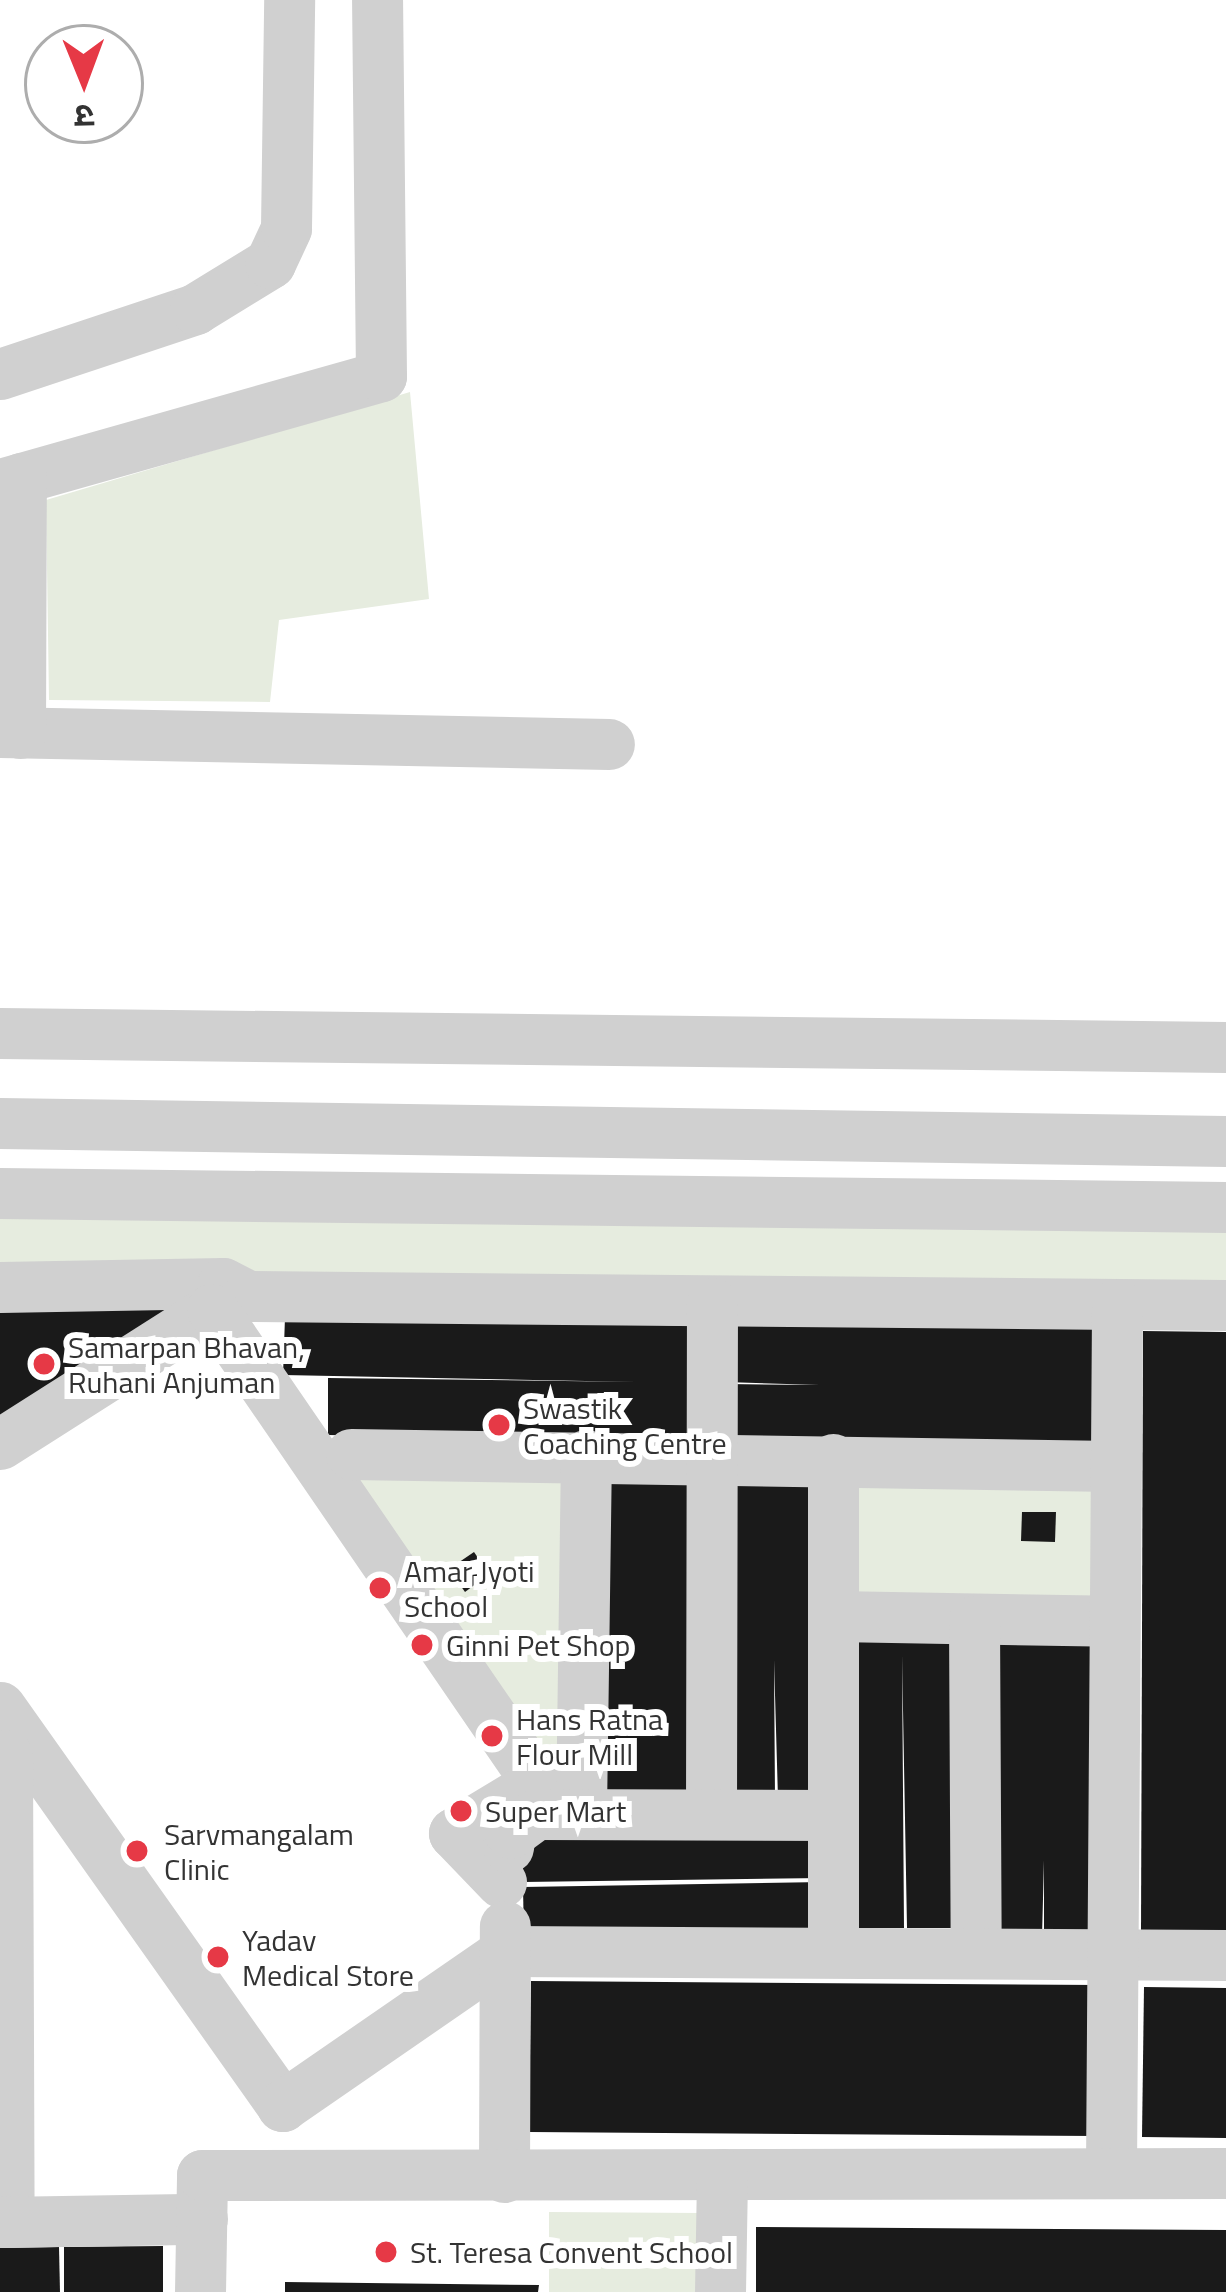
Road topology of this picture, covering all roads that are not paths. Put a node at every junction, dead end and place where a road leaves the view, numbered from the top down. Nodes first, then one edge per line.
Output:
1 (289, 0) edge
2 (377, 0) edge
3 (0, 374) edge
4 (11, 481) edge
5 (10, 732) edge
6 (609, 745) dead end
7 (0, 1033) edge
8 (1226, 1047) edge
9 (0, 1123) edge
10 (1226, 1141) edge
11 (0, 1193) edge
12 (1226, 1207) edge
13 (0, 1287) edge
14 (712, 1304) junction
15 (1117, 1304) junction
16 (1226, 1305) edge
17 (0, 1444) edge
18 (351, 1454) dead end
19 (586, 1455) junction
20 (711, 1457) junction
21 (833, 1459) junction
22 (1113, 1466) junction
23 (835, 1616) junction
24 (974, 1621) junction
25 (1111, 1621) junction
26 (3, 1731) edge
27 (581, 1810) junction
28 (711, 1814) junction
29 (833, 1815) junction
30 (501, 1882) junction
31 (507, 1951) junction
32 (976, 1951) junction
33 (833, 1952) junction
34 (1226, 1955) edge
35 (1114, 1956) junction
36 (1111, 2170) junction
37 (1226, 2173) edge
38 (722, 2174) junction
39 (504, 2177) junction
40 (202, 2219) junction
41 (4, 2222) edge
42 (200, 2292) edge
43 (720, 2292) edge

1 - 3 street
2 - 4 street
4 - 5 street
5 - 6 street
7 - 8 street
9 - 10 street
11 - 12 street
13 - 14 street
14 - 15 street
14 - 20 street
15 - 16 street
15 - 22 street
17 - 30 street
18 - 19 street
19 - 20 street
19 - 27 street
20 - 21 street
20 - 28 street
21 - 22 street
21 - 23 street
22 - 25 street
23 - 24 street
23 - 29 street
24 - 25 street
24 - 32 street
25 - 35 street
26 - 31 street
26 - 41 street
27 - 28 street
27 - 30 street
28 - 29 street
29 - 33 street
30 - 31 street
31 - 33 street
31 - 39 street
32 - 33 street
32 - 35 street
34 - 35 street
35 - 36 street
36 - 37 street
36 - 38 street
38 - 39 street
38 - 43 street
39 - 40 street
40 - 41 street
40 - 42 street

